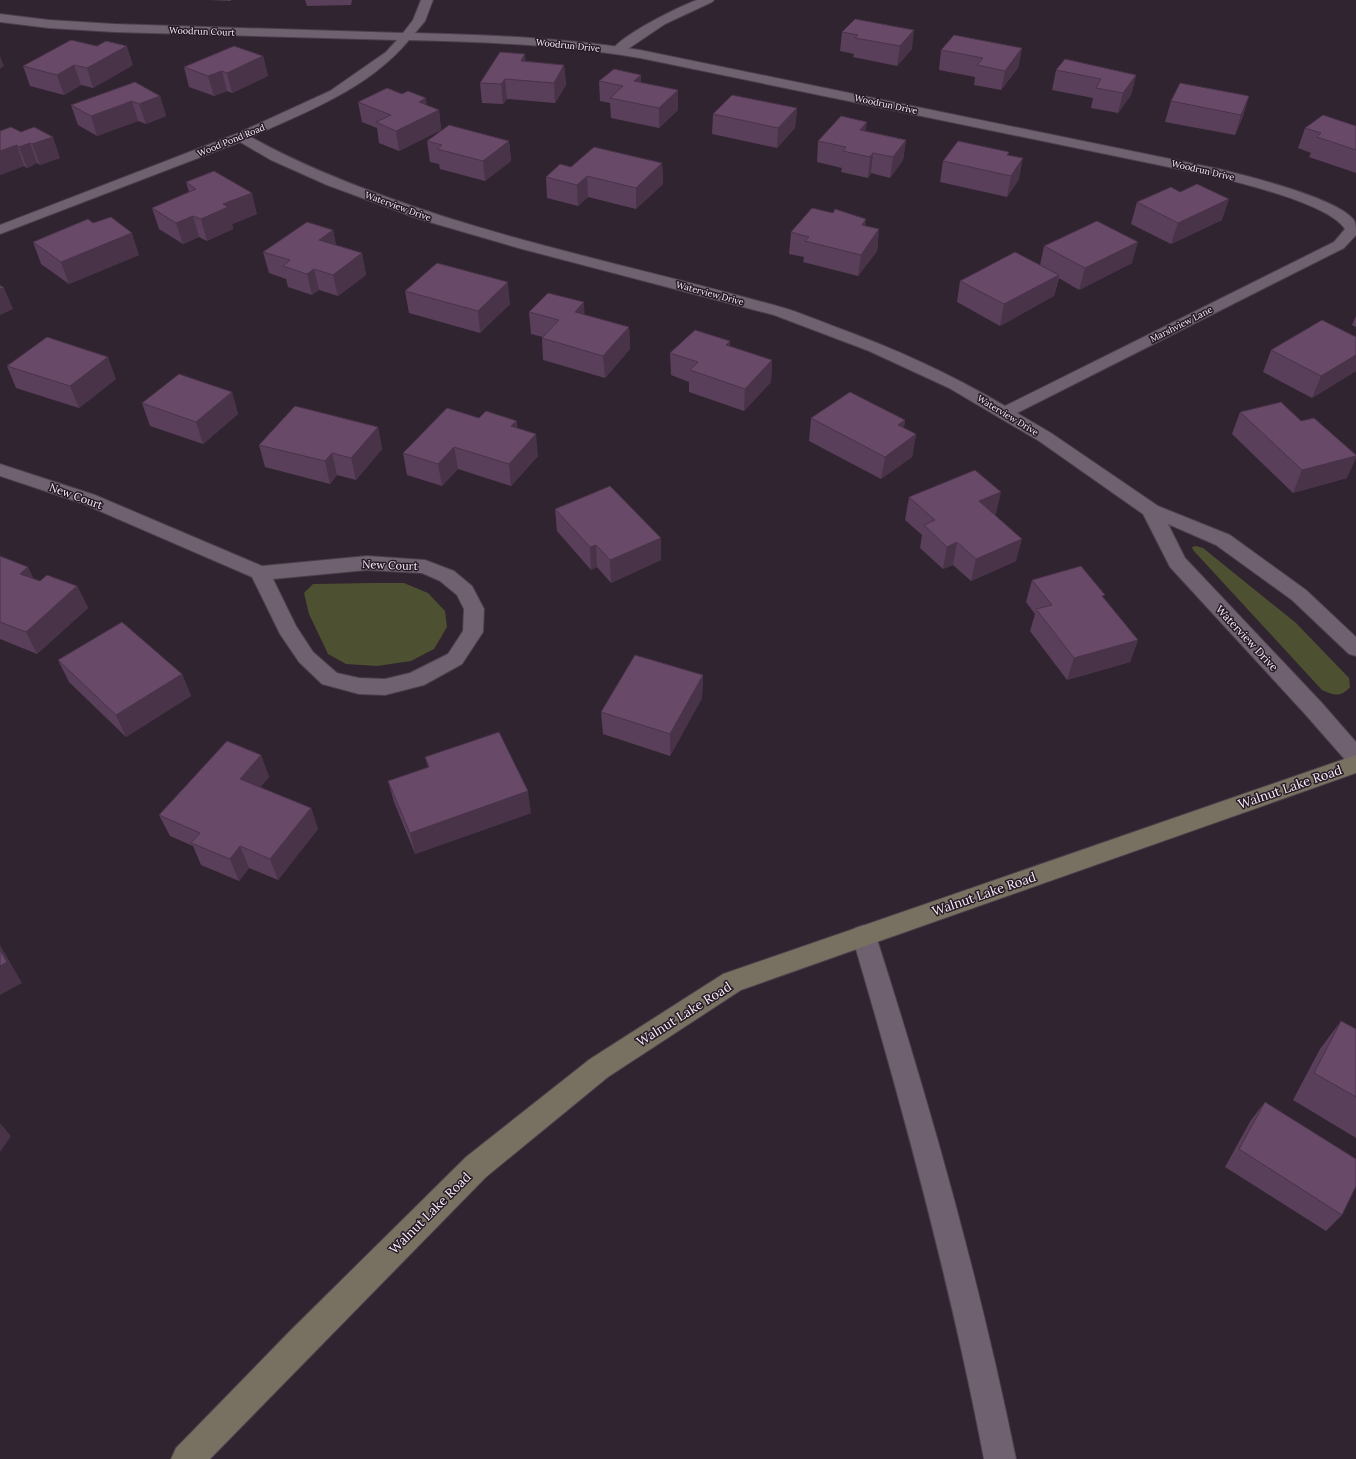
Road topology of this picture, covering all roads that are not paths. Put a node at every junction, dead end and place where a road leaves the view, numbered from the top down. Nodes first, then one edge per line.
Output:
1 (426, 0) edge
2 (708, 0) edge
3 (0, 18) edge
4 (405, 37) junction
5 (618, 50) junction
6 (241, 137) junction
7 (1354, 229) edge
8 (0, 230) edge
9 (1004, 413) junction
10 (0, 470) edge
11 (1151, 510) junction
12 (260, 574) junction
13 (1356, 649) edge
14 (1356, 757) edge
15 (1356, 764) edge
16 (864, 936) junction
17 (187, 1459) edge
18 (1000, 1459) edge

1 - 4 street, Wood Pond Road
2 - 5 street
3 - 4 street, Woodrun Court
4 - 5 street, Woodrun Drive
4 - 6 street, Wood Pond Road
5 - 7 street, Woodrun Drive
6 - 8 street, Wood Pond Road
6 - 9 street, Waterview Drive
7 - 9 street, Marshview Lane
9 - 11 street, Waterview Drive
10 - 12 street, New Court
11 - 13 street, Waterview Drive
11 - 14 street, Waterview Drive
12 - 12 street, New Court
15 - 16 street, Walnut Lake Road
16 - 17 street, Walnut Lake Road
16 - 18 street

